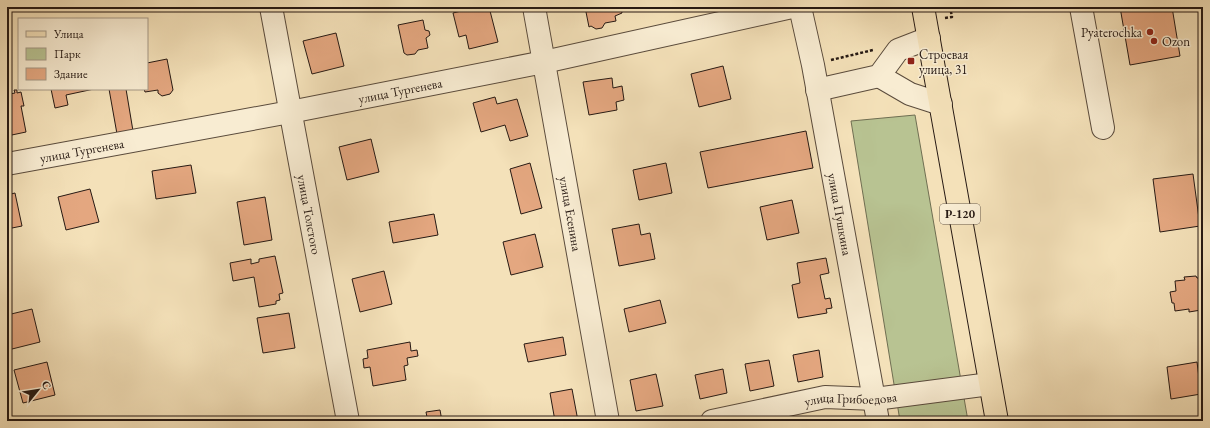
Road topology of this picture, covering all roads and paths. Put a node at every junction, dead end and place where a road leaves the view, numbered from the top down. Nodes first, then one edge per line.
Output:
1 (271, 7) edge
2 (534, 7) edge
3 (792, 7) edge
4 (800, 7) edge
5 (923, 7) edge
6 (1081, 7) edge
7 (929, 38) junction
8 (544, 62) junction
9 (879, 76) junction
10 (817, 90) junction
11 (941, 104) junction
12 (290, 112) junction
13 (1103, 128) dead end
14 (7, 164) edge
15 (990, 384) junction
16 (875, 400) junction
17 (348, 421) edge
18 (608, 421) edge
19 (712, 421) edge
20 (878, 421) edge
21 (997, 421) edge

1 - 12 street, улица Толстого
2 - 8 street, улица Есенина
3 - 8 street, улица Тургенева
4 - 10 street, улица Пушкина
5 - 7 main road, Р-120
6 - 13 street
7 - 9 street
7 - 11 main road, Р-120
8 - 12 street, улица Тургенева
8 - 18 street, улица Есенина
9 - 10 street
9 - 11 street
10 - 16 street, улица Пушкина
11 - 15 main road, Р-120
12 - 14 street, улица Тургенева
12 - 17 street, улица Толстого
15 - 16 street, улица Грибоедова
15 - 21 main road, Р-120
16 - 19 street, улица Грибоедова
16 - 20 street, улица Пушкина

